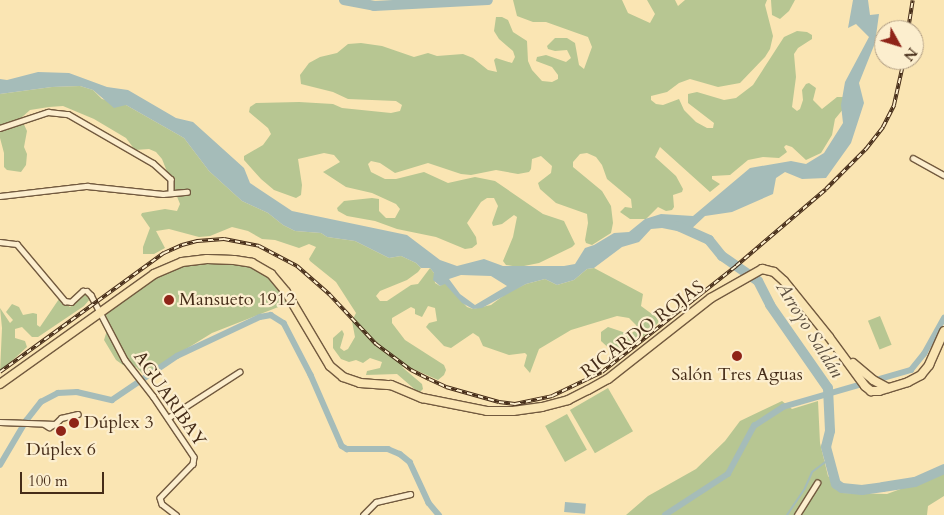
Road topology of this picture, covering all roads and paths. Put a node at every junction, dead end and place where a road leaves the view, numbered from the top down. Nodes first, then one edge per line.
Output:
1 (0, 128) edge
2 (912, 158) dead end
3 (944, 175) edge
4 (171, 192) junction
5 (187, 192) dead end
6 (0, 196) edge
7 (0, 242) edge
8 (100, 313) junction
9 (944, 331) edge
10 (239, 372) dead end
11 (0, 384) edge
12 (78, 414) dead end
13 (168, 418) junction
14 (0, 422) edge
15 (817, 483) dead end
16 (410, 494) dead end
17 (176, 515) edge
18 (364, 515) edge
19 (796, 515) edge

1 - 4 street
2 - 3 street
4 - 5 street
4 - 6 street
7 - 8 street, AGUARIBAY
8 - 9 main road, RICARDO ROJAS
8 - 11 main road, RICARDO ROJAS
8 - 13 street, AGUARIBAY
10 - 13 street
12 - 14 street
13 - 17 street, AGUARIBAY
15 - 19 street
16 - 18 street

